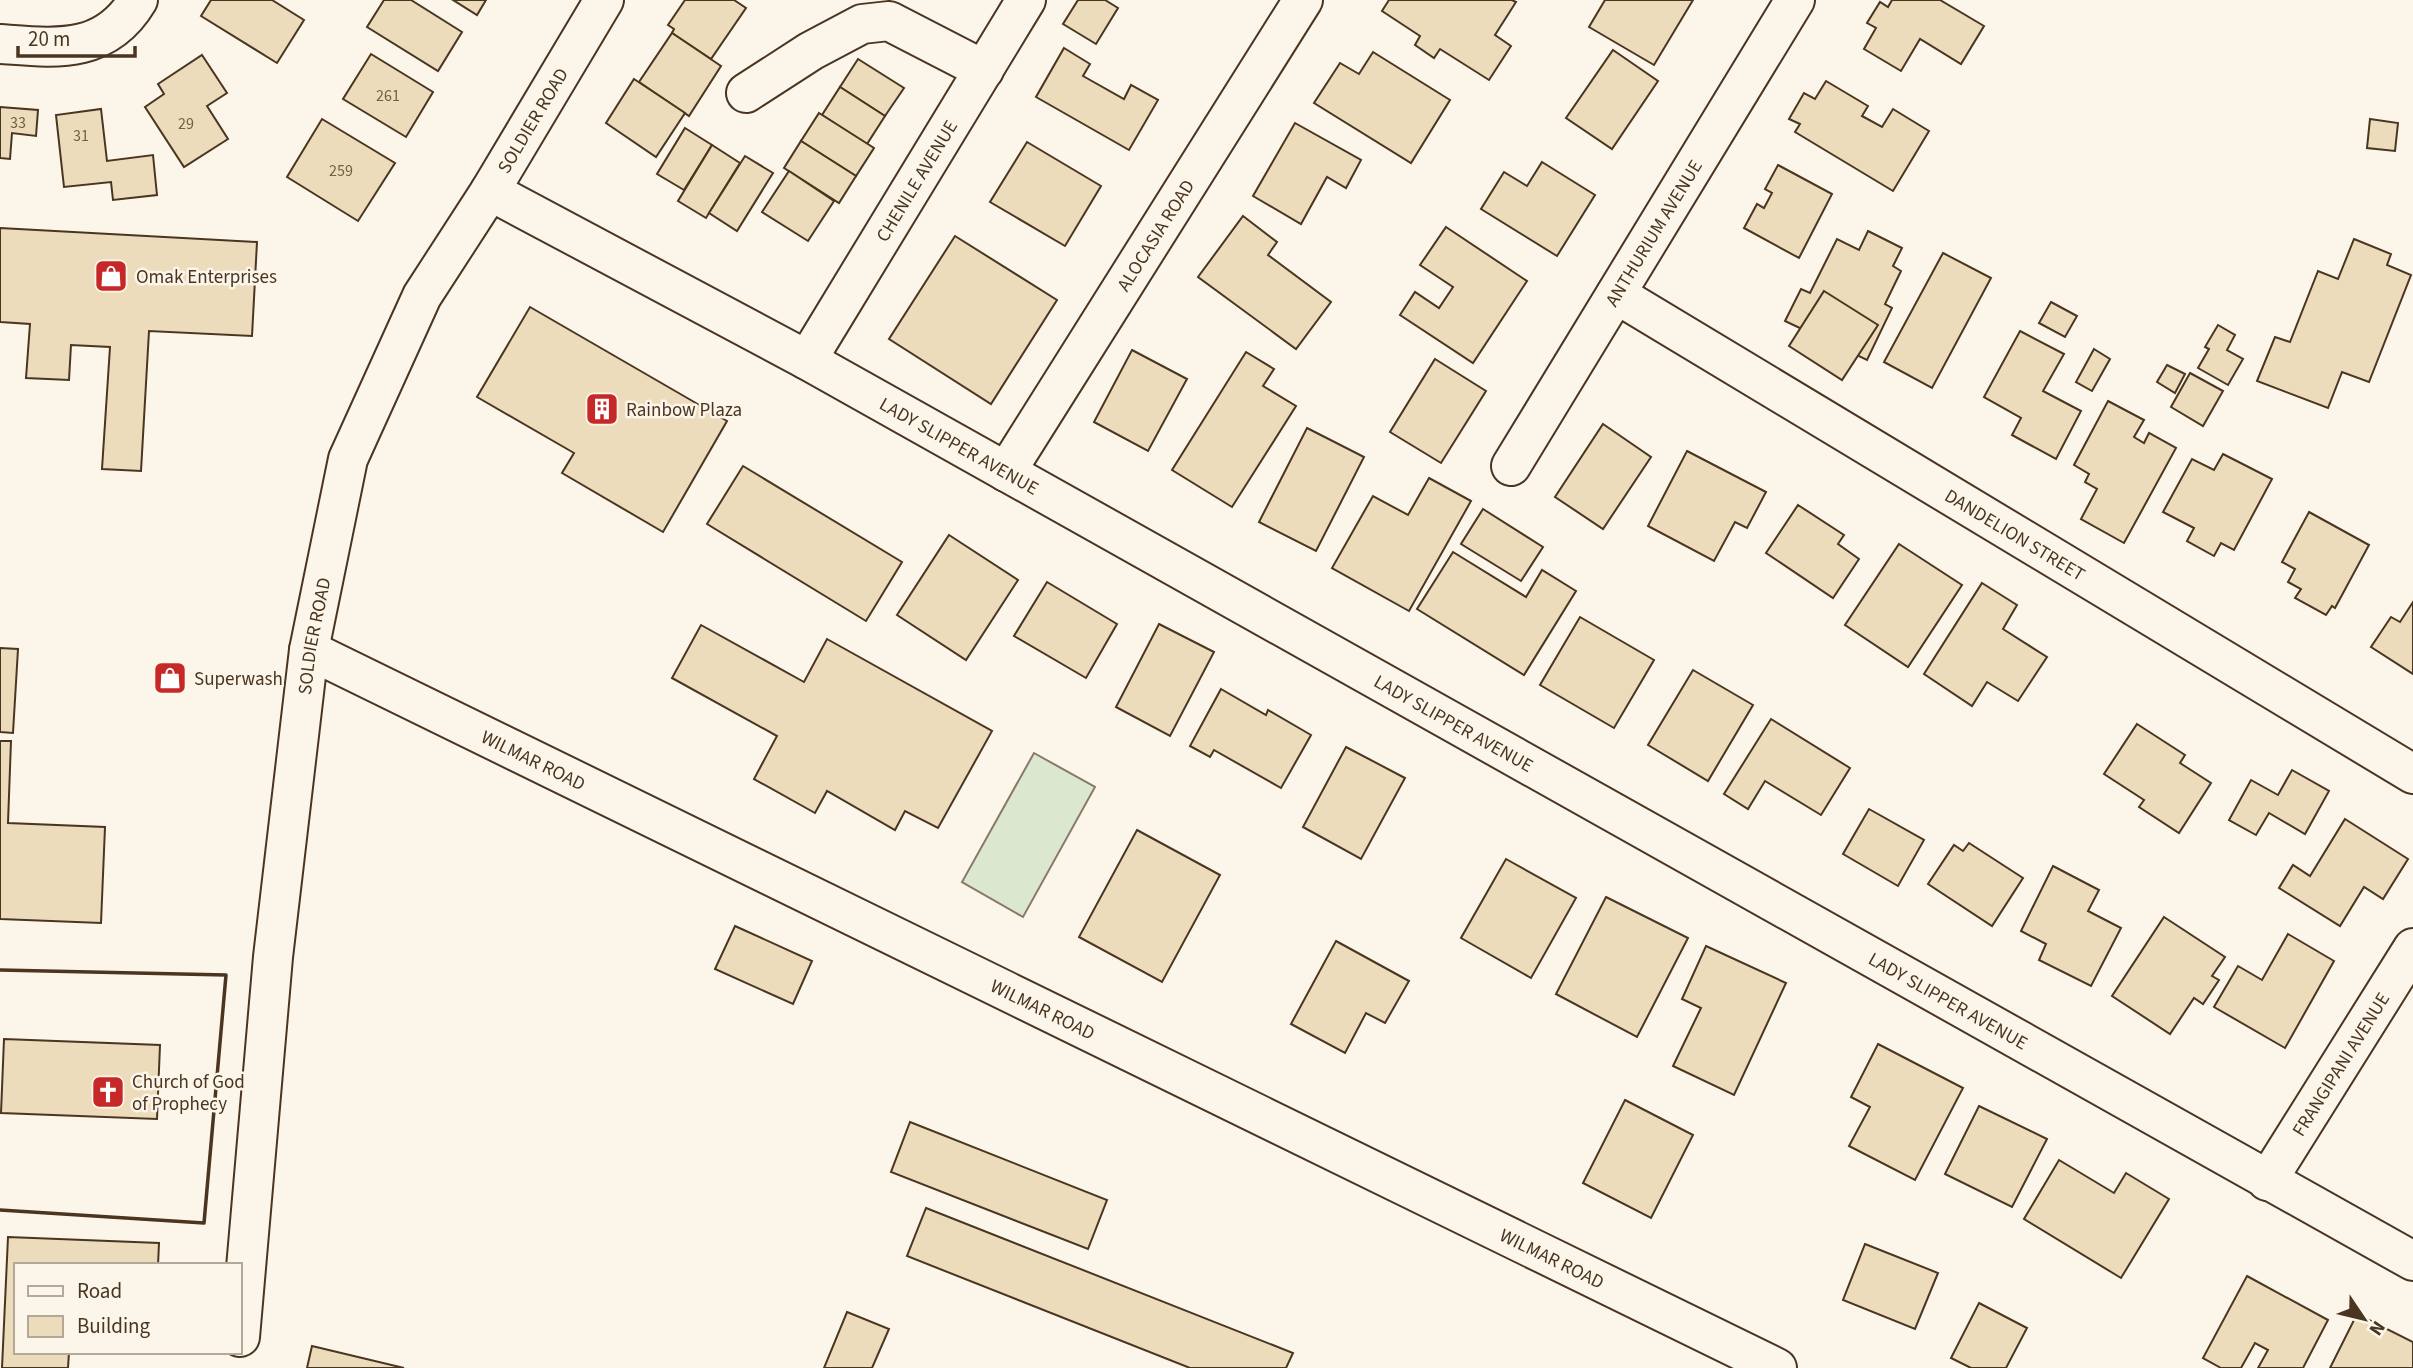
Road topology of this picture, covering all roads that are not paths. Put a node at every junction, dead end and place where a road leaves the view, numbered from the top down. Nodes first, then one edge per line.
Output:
1 (138, 0) edge
2 (604, 0) edge
3 (1026, 0) edge
4 (1303, 0) edge
5 (1795, 0) edge
6 (0, 44) edge
7 (984, 70) junction
8 (746, 93) dead end
9 (491, 191) junction
10 (1616, 294) junction
11 (807, 360) junction
12 (1511, 466) dead end
13 (1006, 471) junction
14 (309, 650) junction
15 (2413, 774) edge
16 (2413, 948) edge
17 (2267, 1181) junction
18 (2413, 1261) edge
19 (242, 1314) edge
20 (1777, 1368) edge

1 - 6 street
2 - 9 street, SOLDIER ROAD
3 - 7 street, CHENILE AVENUE
4 - 13 street, ALOCASIA ROAD
5 - 10 street, ANTHURIUM AVENUE
7 - 8 street
7 - 11 street, CHENILE AVENUE
9 - 11 street, LADY SLIPPER AVENUE
9 - 14 street, SOLDIER ROAD
10 - 12 street, ANTHURIUM AVENUE
10 - 15 street, DANDELION STREET
11 - 13 street, LADY SLIPPER AVENUE
13 - 17 street, LADY SLIPPER AVENUE
14 - 19 street, SOLDIER ROAD
14 - 20 street, WILMAR ROAD
16 - 17 street, FRANGIPANI AVENUE
17 - 18 street, LADY SLIPPER AVENUE

